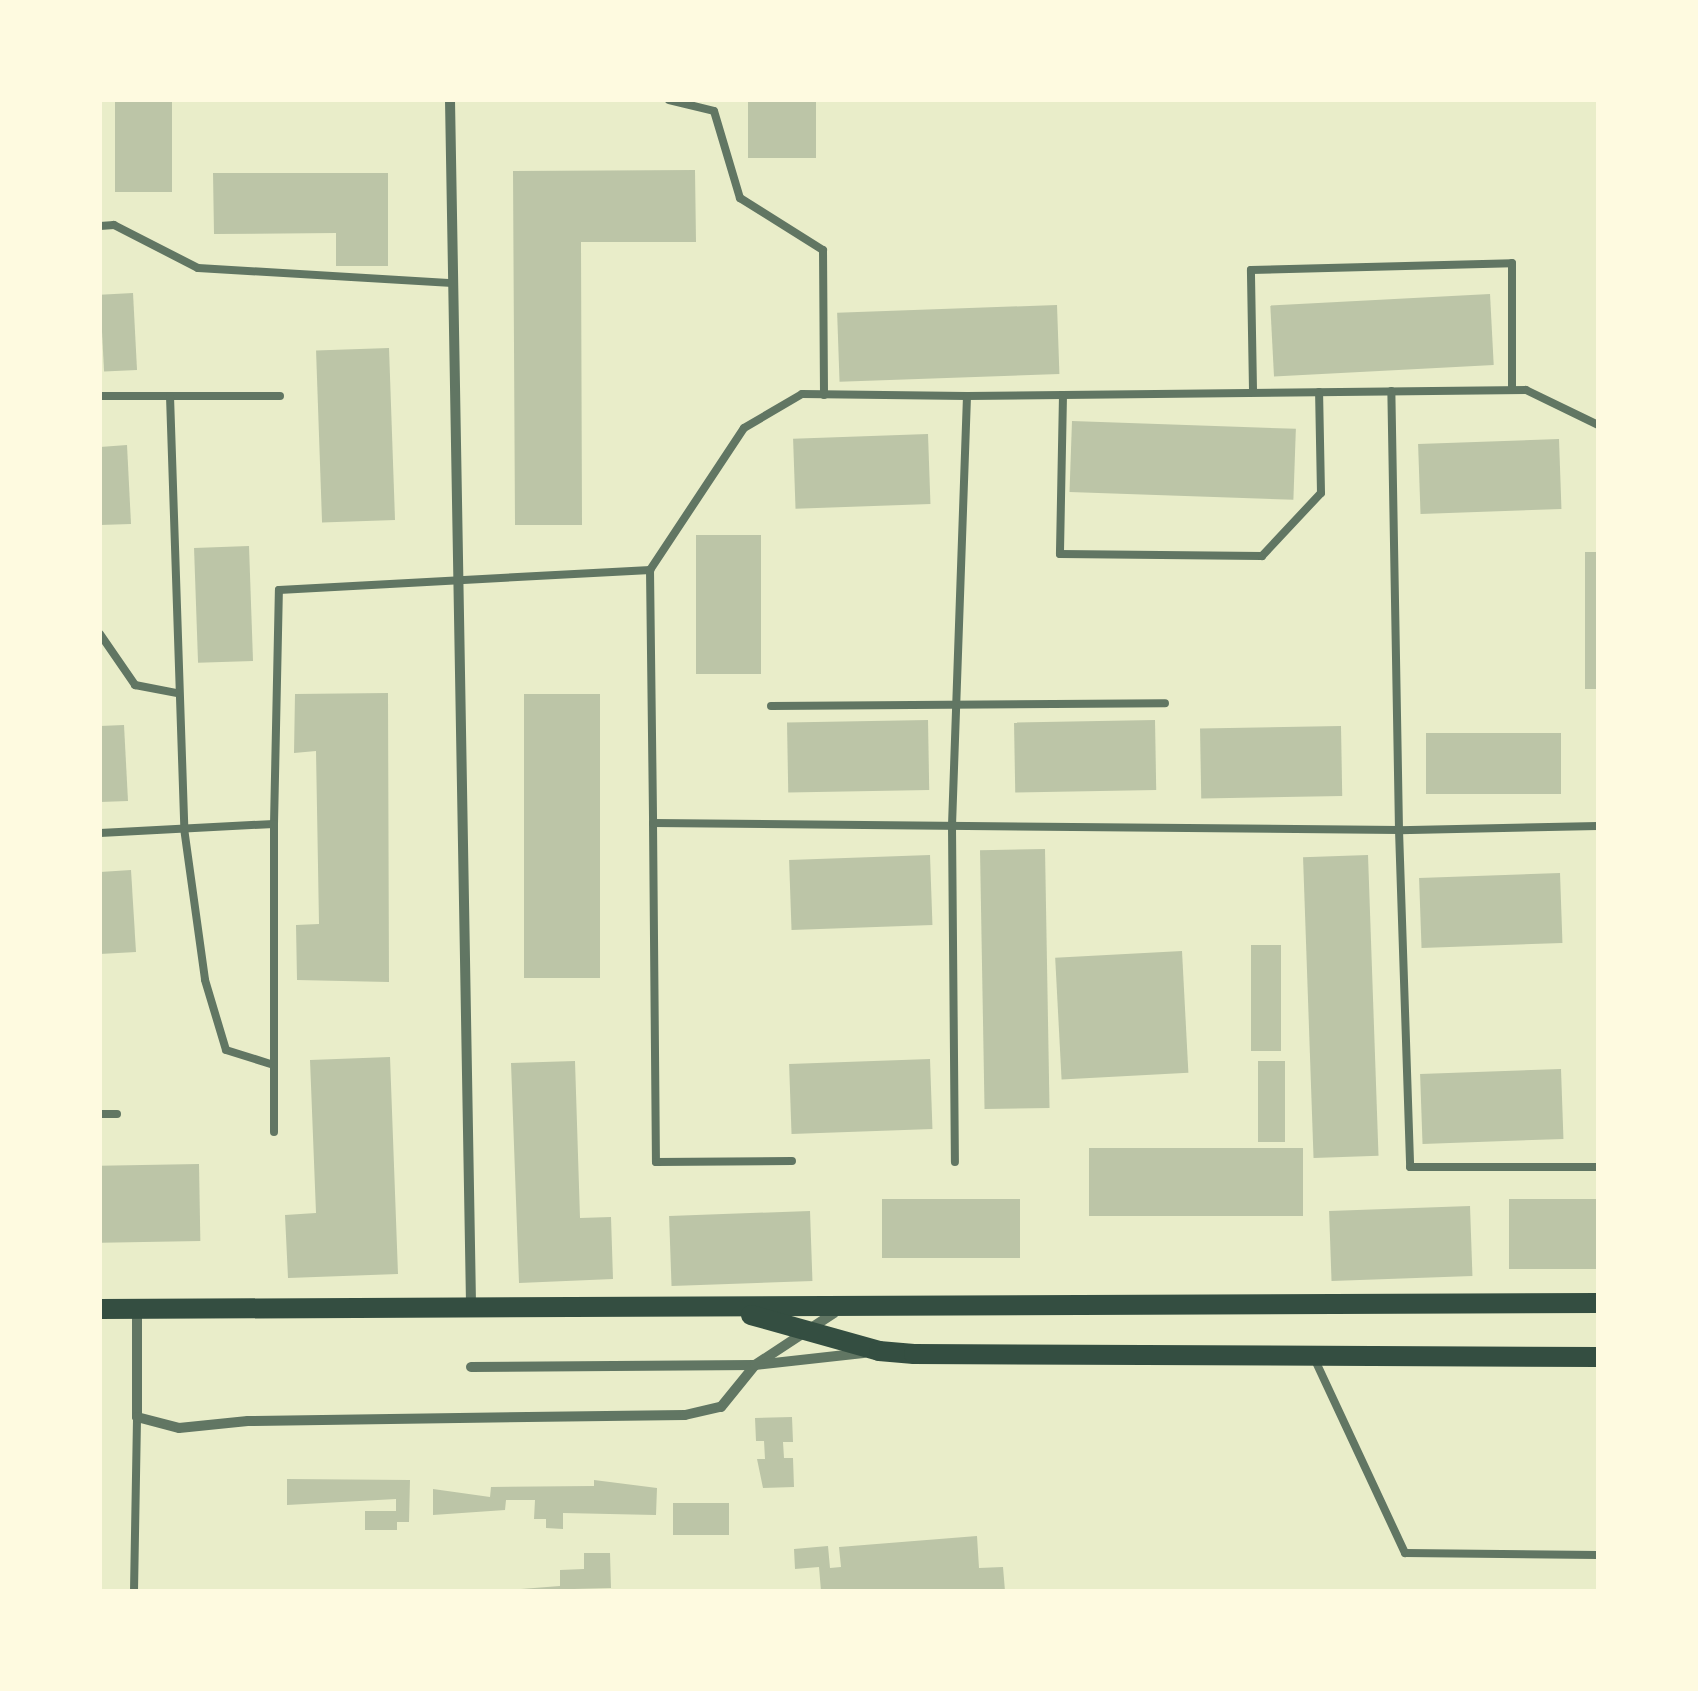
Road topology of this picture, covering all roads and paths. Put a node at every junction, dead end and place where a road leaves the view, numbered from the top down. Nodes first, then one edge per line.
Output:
1 (450, 100) edge
2 (670, 100) edge
3 (100, 226) edge
4 (453, 283) junction
5 (1253, 390) junction
6 (1512, 390) junction
7 (1319, 392) junction
8 (1391, 392) junction
9 (824, 394) junction
10 (1062, 395) junction
11 (100, 396) edge
12 (170, 396) junction
13 (280, 396) dead end
14 (967, 396) junction
15 (1598, 425) edge
16 (650, 570) junction
17 (459, 580) junction
18 (100, 634) edge
19 (177, 693) junction
20 (1165, 704) dead end
21 (771, 706) dead end
22 (954, 707) junction
23 (274, 824) junction
24 (654, 824) junction
25 (1598, 826) edge
26 (952, 827) junction
27 (184, 828) junction
28 (1399, 830) junction
29 (100, 833) edge
30 (274, 1065) junction
31 (100, 1114) edge
32 (117, 1114) dead end
33 (274, 1132) dead end
34 (792, 1161) dead end
35 (955, 1162) dead end
36 (1598, 1167) edge
37 (1598, 1304) edge
38 (471, 1306) junction
39 (854, 1307) junction
40 (725, 1308) junction
41 (100, 1309) edge
42 (137, 1309) junction
43 (800, 1329) junction
44 (879, 1351) junction
45 (1314, 1356) junction
46 (1598, 1357) edge
47 (754, 1365) junction
48 (471, 1367) dead end
49 (137, 1417) junction
50 (1598, 1556) edge
51 (134, 1591) edge

1 - 4 street
2 - 9 lane
3 - 4 lane
4 - 17 street
5 - 6 lane
5 - 7 lane
5 - 10 lane
6 - 8 lane
6 - 15 lane
7 - 8 lane
7 - 10 lane
8 - 28 lane
9 - 14 lane
9 - 16 lane
10 - 14 lane
11 - 12 lane
12 - 13 lane
12 - 19 lane
14 - 22 lane
16 - 17 lane
16 - 24 lane
17 - 23 lane
17 - 38 street
18 - 19 lane
19 - 27 lane
20 - 22 lane
21 - 22 lane
22 - 26 lane
23 - 27 lane
23 - 30 lane
24 - 26 lane
24 - 34 lane
25 - 28 lane
26 - 28 lane
26 - 35 lane
27 - 29 lane
27 - 30 lane
28 - 36 lane
30 - 33 lane
31 - 32 lane
37 - 39 main road
38 - 40 main road
38 - 42 main road
39 - 40 main road
39 - 43 street
40 - 43 main road
41 - 42 main road
42 - 49 street
43 - 44 main road
43 - 47 street
44 - 45 main road
44 - 47 street
45 - 46 main road
45 - 50 lane
47 - 48 street
47 - 49 street
49 - 51 lane

